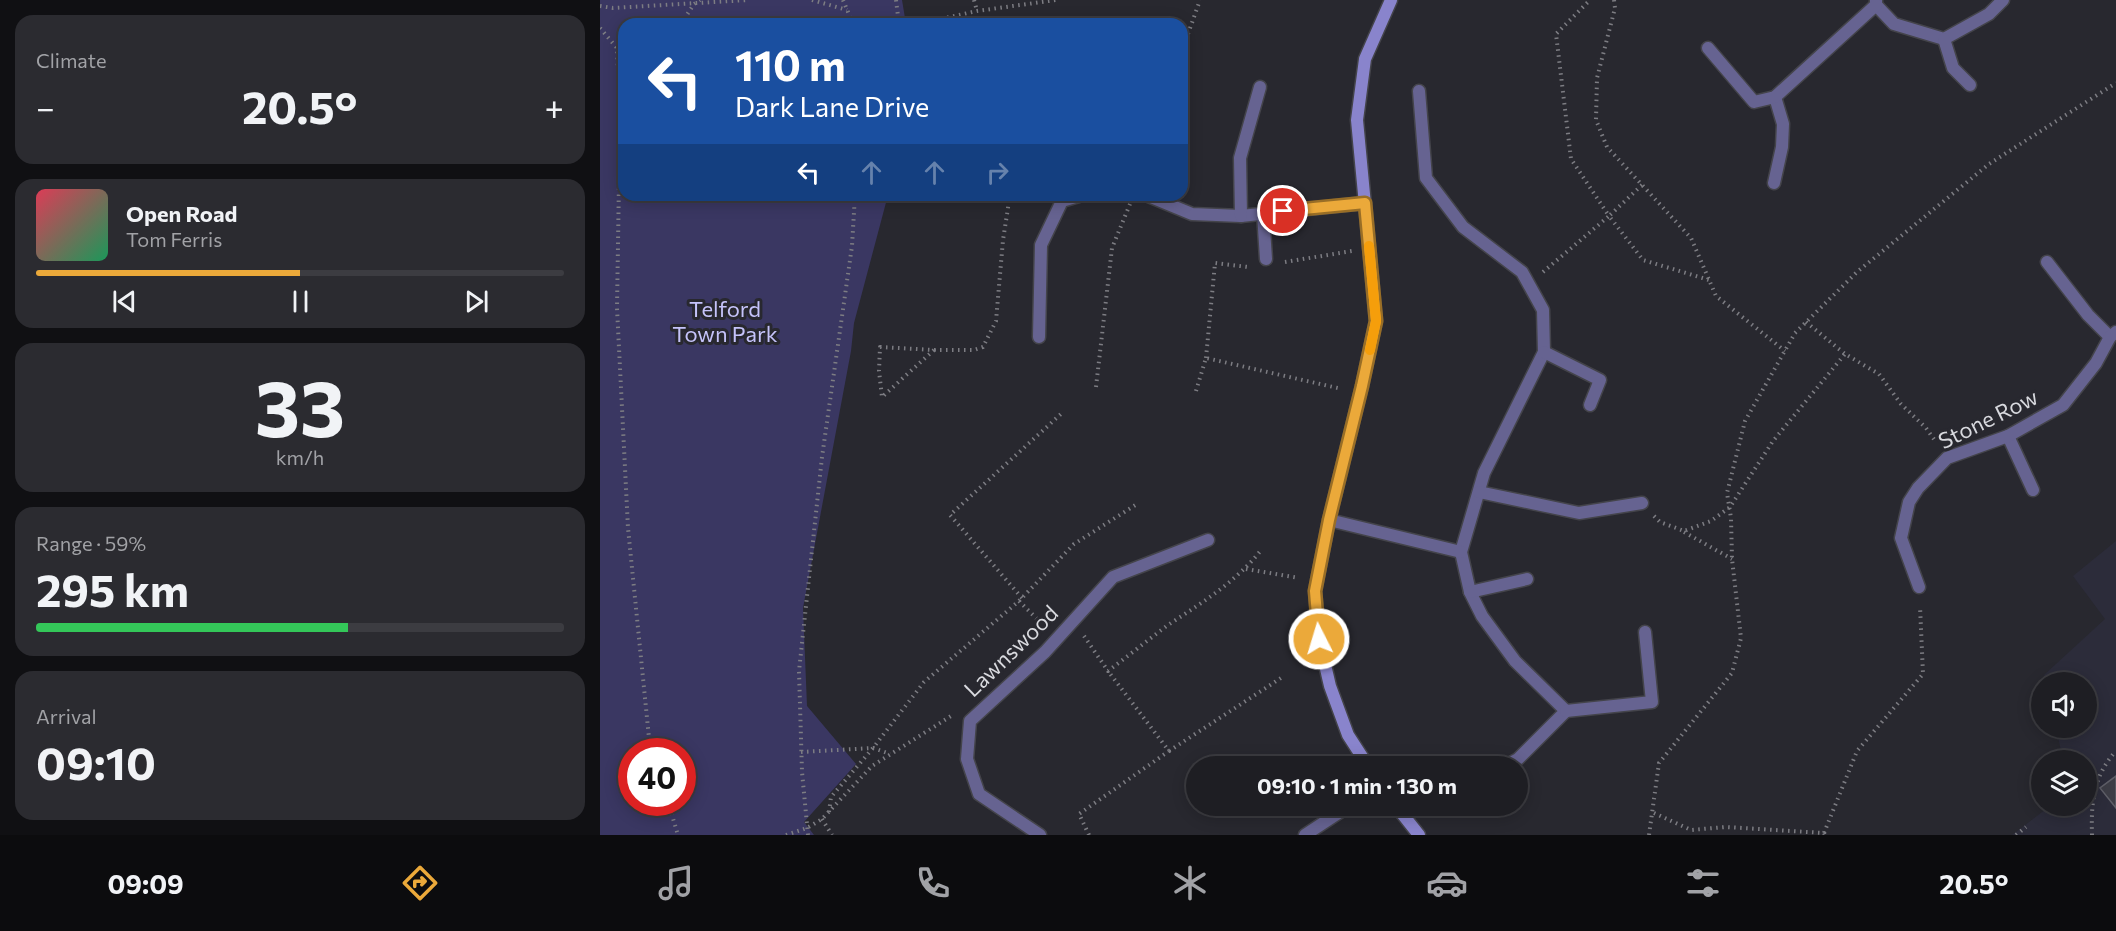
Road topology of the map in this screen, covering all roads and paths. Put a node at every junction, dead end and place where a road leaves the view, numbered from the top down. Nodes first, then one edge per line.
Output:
1 (700, 0) edge
2 (748, 0) edge
3 (812, 0) edge
4 (843, 0) edge
5 (896, 0) edge
6 (974, 0) edge
7 (1056, 0) edge
8 (1200, 0) edge
9 (1391, 0) edge
10 (1590, 0) edge
11 (1614, 0) edge
12 (2003, 0) edge
13 (1876, 3) edge
14 (694, 4) junction
15 (600, 6) edge
16 (846, 10) junction
17 (977, 11) junction
18 (685, 18) edge
19 (850, 18) edge
20 (898, 18) edge
21 (945, 18) edge
22 (600, 28) edge
23 (1188, 34) edge
24 (1944, 39) junction
25 (1708, 48) dead end
26 (618, 71) edge
27 (2116, 82) edge
28 (1970, 85) dead end
29 (1260, 87) dead end
30 (1419, 91) dead end
31 (1775, 97) junction
32 (1774, 183) dead end
33 (1642, 185) junction
34 (619, 201) edge
35 (855, 201) edge
36 (1009, 201) edge
37 (1062, 201) edge
38 (1132, 201) edge
39 (1161, 201) edge
40 (1365, 203) junction
41 (1263, 213) junction
42 (1240, 216) junction
43 (1609, 216) junction
44 (1266, 259) dead end
45 (2047, 262) dead end
46 (1709, 280) junction
47 (1529, 284) junction
48 (1806, 322) junction
49 (2113, 334) edge
50 (1039, 338) dead end
51 (934, 350) junction
52 (1785, 351) junction
53 (1544, 352) junction
54 (1845, 354) junction
55 (1096, 387) dead end
56 (1196, 391) dead end
57 (1360, 393) junction
58 (1590, 405) dead end
59 (1061, 414) dead end
60 (2008, 436) junction
61 (1947, 458) junction
62 (2033, 490) dead end
63 (1479, 492) junction
64 (1642, 503) joint
65 (1137, 504) dead end
66 (1730, 507) junction
67 (1329, 520) junction
68 (1684, 531) junction
69 (1208, 540) dead end
70 (1262, 549) dead end
71 (1461, 552) junction
72 (1732, 559) junction
73 (1246, 569) junction
74 (1527, 579) dead end
75 (1317, 581) junction
76 (1919, 587) joint
77 (1470, 592) junction
78 (1021, 599) junction
79 (1073, 621) junction
80 (1645, 632) dead end
81 (1057, 639) junction
82 (1108, 671) junction
83 (1281, 678) dead end
84 (1566, 711) junction
85 (970, 721) junction
86 (649, 738) edge
87 (873, 748) junction
88 (1169, 751) junction
89 (2116, 751) edge
90 (801, 752) junction
91 (891, 754) junction
92 (1362, 756) edge
93 (1521, 756) edge
94 (829, 812) junction
95 (1654, 813) junction
96 (672, 816) edge
97 (1334, 816) edge
98 (1404, 816) edge
99 (822, 819) junction
100 (2026, 827) dead end
101 (807, 828) junction
102 (1824, 834) edge
103 (678, 835) edge
104 (786, 835) edge
105 (808, 835) edge
106 (832, 835) edge
107 (1040, 835) edge
108 (1089, 835) edge
109 (1305, 835) edge
110 (1419, 835) edge
111 (1649, 835) edge
112 (2016, 835) edge
113 (2092, 835) edge

1 - 14 path
2 - 14 path
3 - 16 path
4 - 16 path
5 - 20 path
6 - 17 path
7 - 17 path
8 - 23 path
9 - 40 street
10 - 43 path
11 - 33 path
12 - 24 street
13 - 24 street
13 - 31 street
14 - 15 path
14 - 18 path
16 - 19 path
17 - 21 path
22 - 26 path
24 - 28 street
25 - 31 street
27 - 48 path
29 - 42 street
30 - 47 street
31 - 32 street
33 - 43 path
33 - 46 path
34 - 86 path
35 - 90 path
36 - 51 path
37 - 50 street
38 - 55 path
39 - 42 street
40 - 41 street
40 - 57 street
41 - 42 street
41 - 44 street
43 - 46 path
43 - 47 path
45 - 49 street
46 - 52 path
47 - 53 street
48 - 52 path
48 - 54 path
49 - 60 street, Stone Row
51 - 51 path
52 - 66 path
53 - 58 street
53 - 63 street
54 - 61 path
54 - 66 path
56 - 57 path
57 - 67 street
59 - 78 path
60 - 61 street, Stone Row
60 - 62 street
61 - 76 street, Stone Row
63 - 64 street
63 - 71 street
64 - 68 path
65 - 78 path
66 - 68 path
66 - 72 path
67 - 71 street
67 - 75 street
68 - 72 path
69 - 79 street, Lawnswood
70 - 73 path
71 - 77 street
72 - 95 path
73 - 75 path
73 - 82 path
74 - 77 street
75 - 92 street
76 - 102 path
77 - 84 street
78 - 81 path
78 - 87 path
79 - 81 street, Lawnswood
79 - 82 path
80 - 84 street
81 - 85 street, Lawnswood
82 - 88 path
83 - 88 path
84 - 93 street
85 - 91 path
85 - 107 street, Lawnswood
87 - 90 path
87 - 91 path
87 - 94 path
88 - 108 path
89 - 113 path
90 - 101 path
91 - 94 path
94 - 99 path
95 - 102 path
95 - 111 path
96 - 103 path
97 - 109 street
98 - 110 street
99 - 101 path
99 - 106 path
100 - 112 path
101 - 104 path
101 - 105 path

